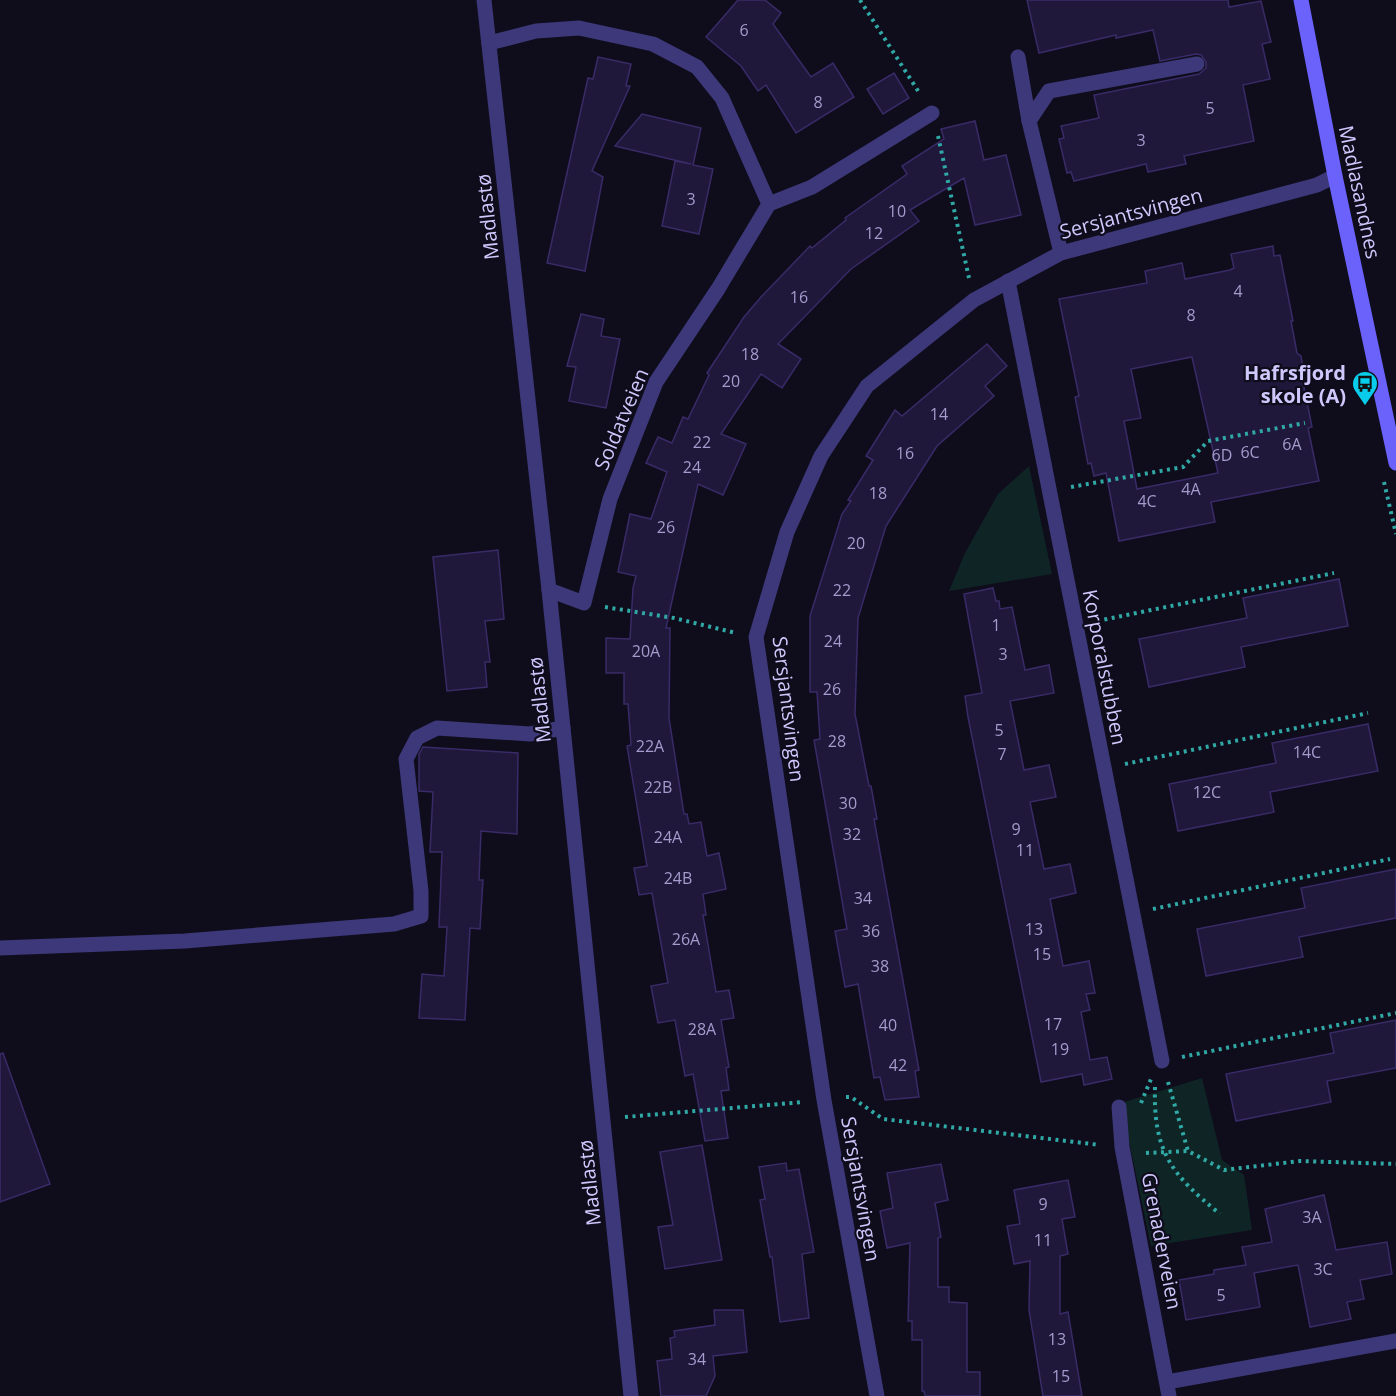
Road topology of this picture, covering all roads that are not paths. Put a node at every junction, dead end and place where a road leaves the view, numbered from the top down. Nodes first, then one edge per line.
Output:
1 (484, 0) edge
2 (1301, 0) edge
3 (489, 42) junction
4 (1018, 57) dead end
5 (1197, 64) dead end
6 (932, 113) road end
7 (1029, 121) junction
8 (1335, 176) junction
9 (769, 204) junction
10 (1062, 253) junction
11 (1008, 281) junction
12 (1396, 463) edge
13 (549, 590) junction
14 (563, 728) junction
15 (0, 948) edge
16 (1162, 1061) road end
17 (1119, 1107) dead end
18 (1395, 1346) edge
19 (1168, 1389) edge
20 (631, 1396) edge
21 (877, 1396) edge

1 - 3 street, Madlastø
2 - 8 street, Madlasandnes
3 - 9 street
3 - 13 street, Madlastø
4 - 7 street
5 - 7 street
6 - 9 street
7 - 10 street
8 - 10 street, Sersjantsvingen
8 - 12 street, Madlasandnes
9 - 13 street, Soldatveien
10 - 11 street, Sersjantsvingen
11 - 16 street, Korporalstubben
11 - 21 street, Sersjantsvingen
13 - 14 street, Madlastø
14 - 15 street
14 - 20 street, Madlastø
17 - 19 street, Grenaderveien
18 - 19 street, Grenaderveien

